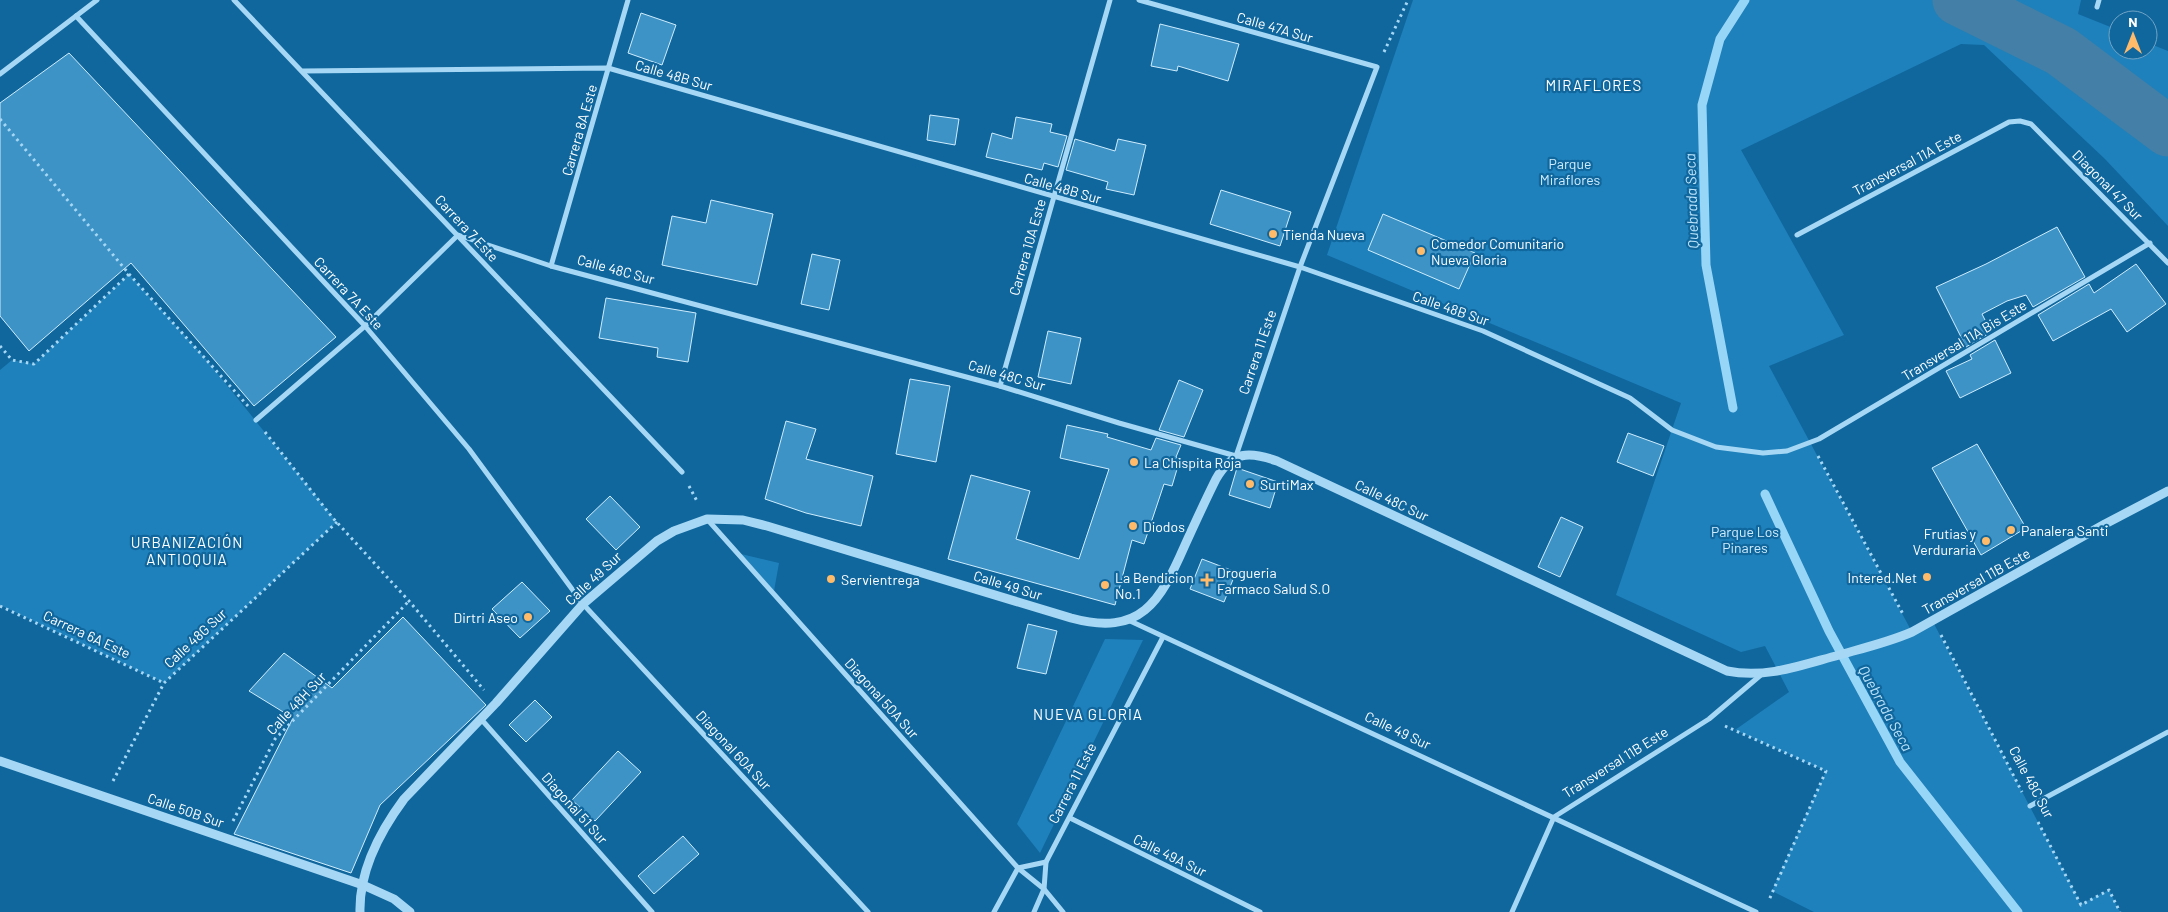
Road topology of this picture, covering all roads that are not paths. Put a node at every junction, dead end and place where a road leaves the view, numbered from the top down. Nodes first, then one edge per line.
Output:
1 (97, 0) edge
2 (234, 0) edge
3 (628, 0) edge
4 (1110, 0) edge
5 (1139, 0) edge
6 (2099, 0) edge
7 (2097, 7) dead end
8 (76, 16) junction
9 (1377, 67) joint
10 (608, 68) junction
11 (303, 71) junction
12 (0, 74) edge
13 (2031, 124) joint
14 (1054, 197) junction
15 (458, 235) junction
16 (1797, 235) dead end
17 (2150, 243) junction
18 (2168, 263) edge
19 (551, 266) junction
20 (1300, 268) junction
21 (365, 326) junction
22 (1000, 386) junction
23 (256, 420) dead end
24 (1787, 451) joint
25 (1236, 456) junction
26 (682, 472) road end
27 (2168, 491) edge
28 (707, 519) junction
29 (582, 604) junction
30 (1127, 620) junction
31 (1163, 637) junction
32 (1786, 670) joint
33 (1762, 674) junction
34 (480, 719) junction
35 (2168, 732) edge
36 (0, 761) edge
37 (2030, 806) road end
38 (1070, 818) junction
39 (1554, 818) junction
40 (1046, 862) junction
41 (1018, 868) junction
42 (362, 885) junction
43 (1044, 889) junction
44 (360, 912) edge
45 (410, 912) edge
46 (652, 912) edge
47 (868, 912) edge
48 (994, 912) edge
49 (1034, 912) edge
50 (1063, 912) edge
51 (1260, 912) edge
52 (1512, 912) edge
53 (1756, 912) edge

1 - 8 street
2 - 11 street, Carrera 7 Este
3 - 10 street, Carrera 8A Este
4 - 14 street, Carrera 10A Este
5 - 9 street, Calle 47A Sur
6 - 7 street
8 - 12 street
8 - 21 street, Carrera 7A Este
9 - 20 street, Carrera 11 Este
10 - 11 street, Calle 48B Sur
10 - 14 street, Calle 48B Sur
10 - 19 street, Carrera 8A Este
11 - 15 street, Carrera 7 Este
13 - 16 street, Transversal 11A Este
13 - 17 street, Diagonal 47 Sur
14 - 20 street, Calle 48B Sur
14 - 22 street, Carrera 10A Este
15 - 19 street, Calle 48C Sur
15 - 21 street
15 - 26 street, Carrera 7 Este
17 - 18 street, Diagonal 47 Sur
17 - 24 street, Transversal 11A Bis Este
19 - 22 street, Calle 48C Sur
20 - 24 street, Calle 48B Sur
20 - 25 street, Carrera 11 Este
21 - 23 street
21 - 29 street, Carrera 7A Este
22 - 25 street, Calle 48C Sur
25 - 30 street, Carrera 11 Este
25 - 33 street, Calle 48C Sur
27 - 32 street, Transversal 11B Este
28 - 29 street, Calle 49 Sur
28 - 30 street, Calle 49 Sur
28 - 41 street, Diagonal 50A Sur
29 - 34 street, Calle 49 Sur
29 - 47 street, Diagonal 60A Sur
30 - 31 street, Calle 49 Sur
31 - 38 street, Carrera 11 Este
31 - 39 street, Calle 49 Sur
32 - 33 street, Calle 48C Sur
33 - 39 street, Transversal 11B Este
34 - 42 street, Calle 49 Sur
34 - 46 street, Diagonal 51 Sur
35 - 37 street
36 - 42 street, Calle 50B Sur
38 - 40 street, Carrera 11 Este
38 - 51 street, Calle 49A Sur
39 - 52 street
39 - 53 street, Calle 49 Sur
40 - 41 street
40 - 43 street, Carrera 11 Este
41 - 43 street, Diagonal 50A Sur
41 - 48 street
42 - 44 street, Calle 49 Sur
42 - 45 street, Calle 50B Sur
43 - 49 street, Carrera 11 Este
43 - 50 street, Diagonal 50A Sur

